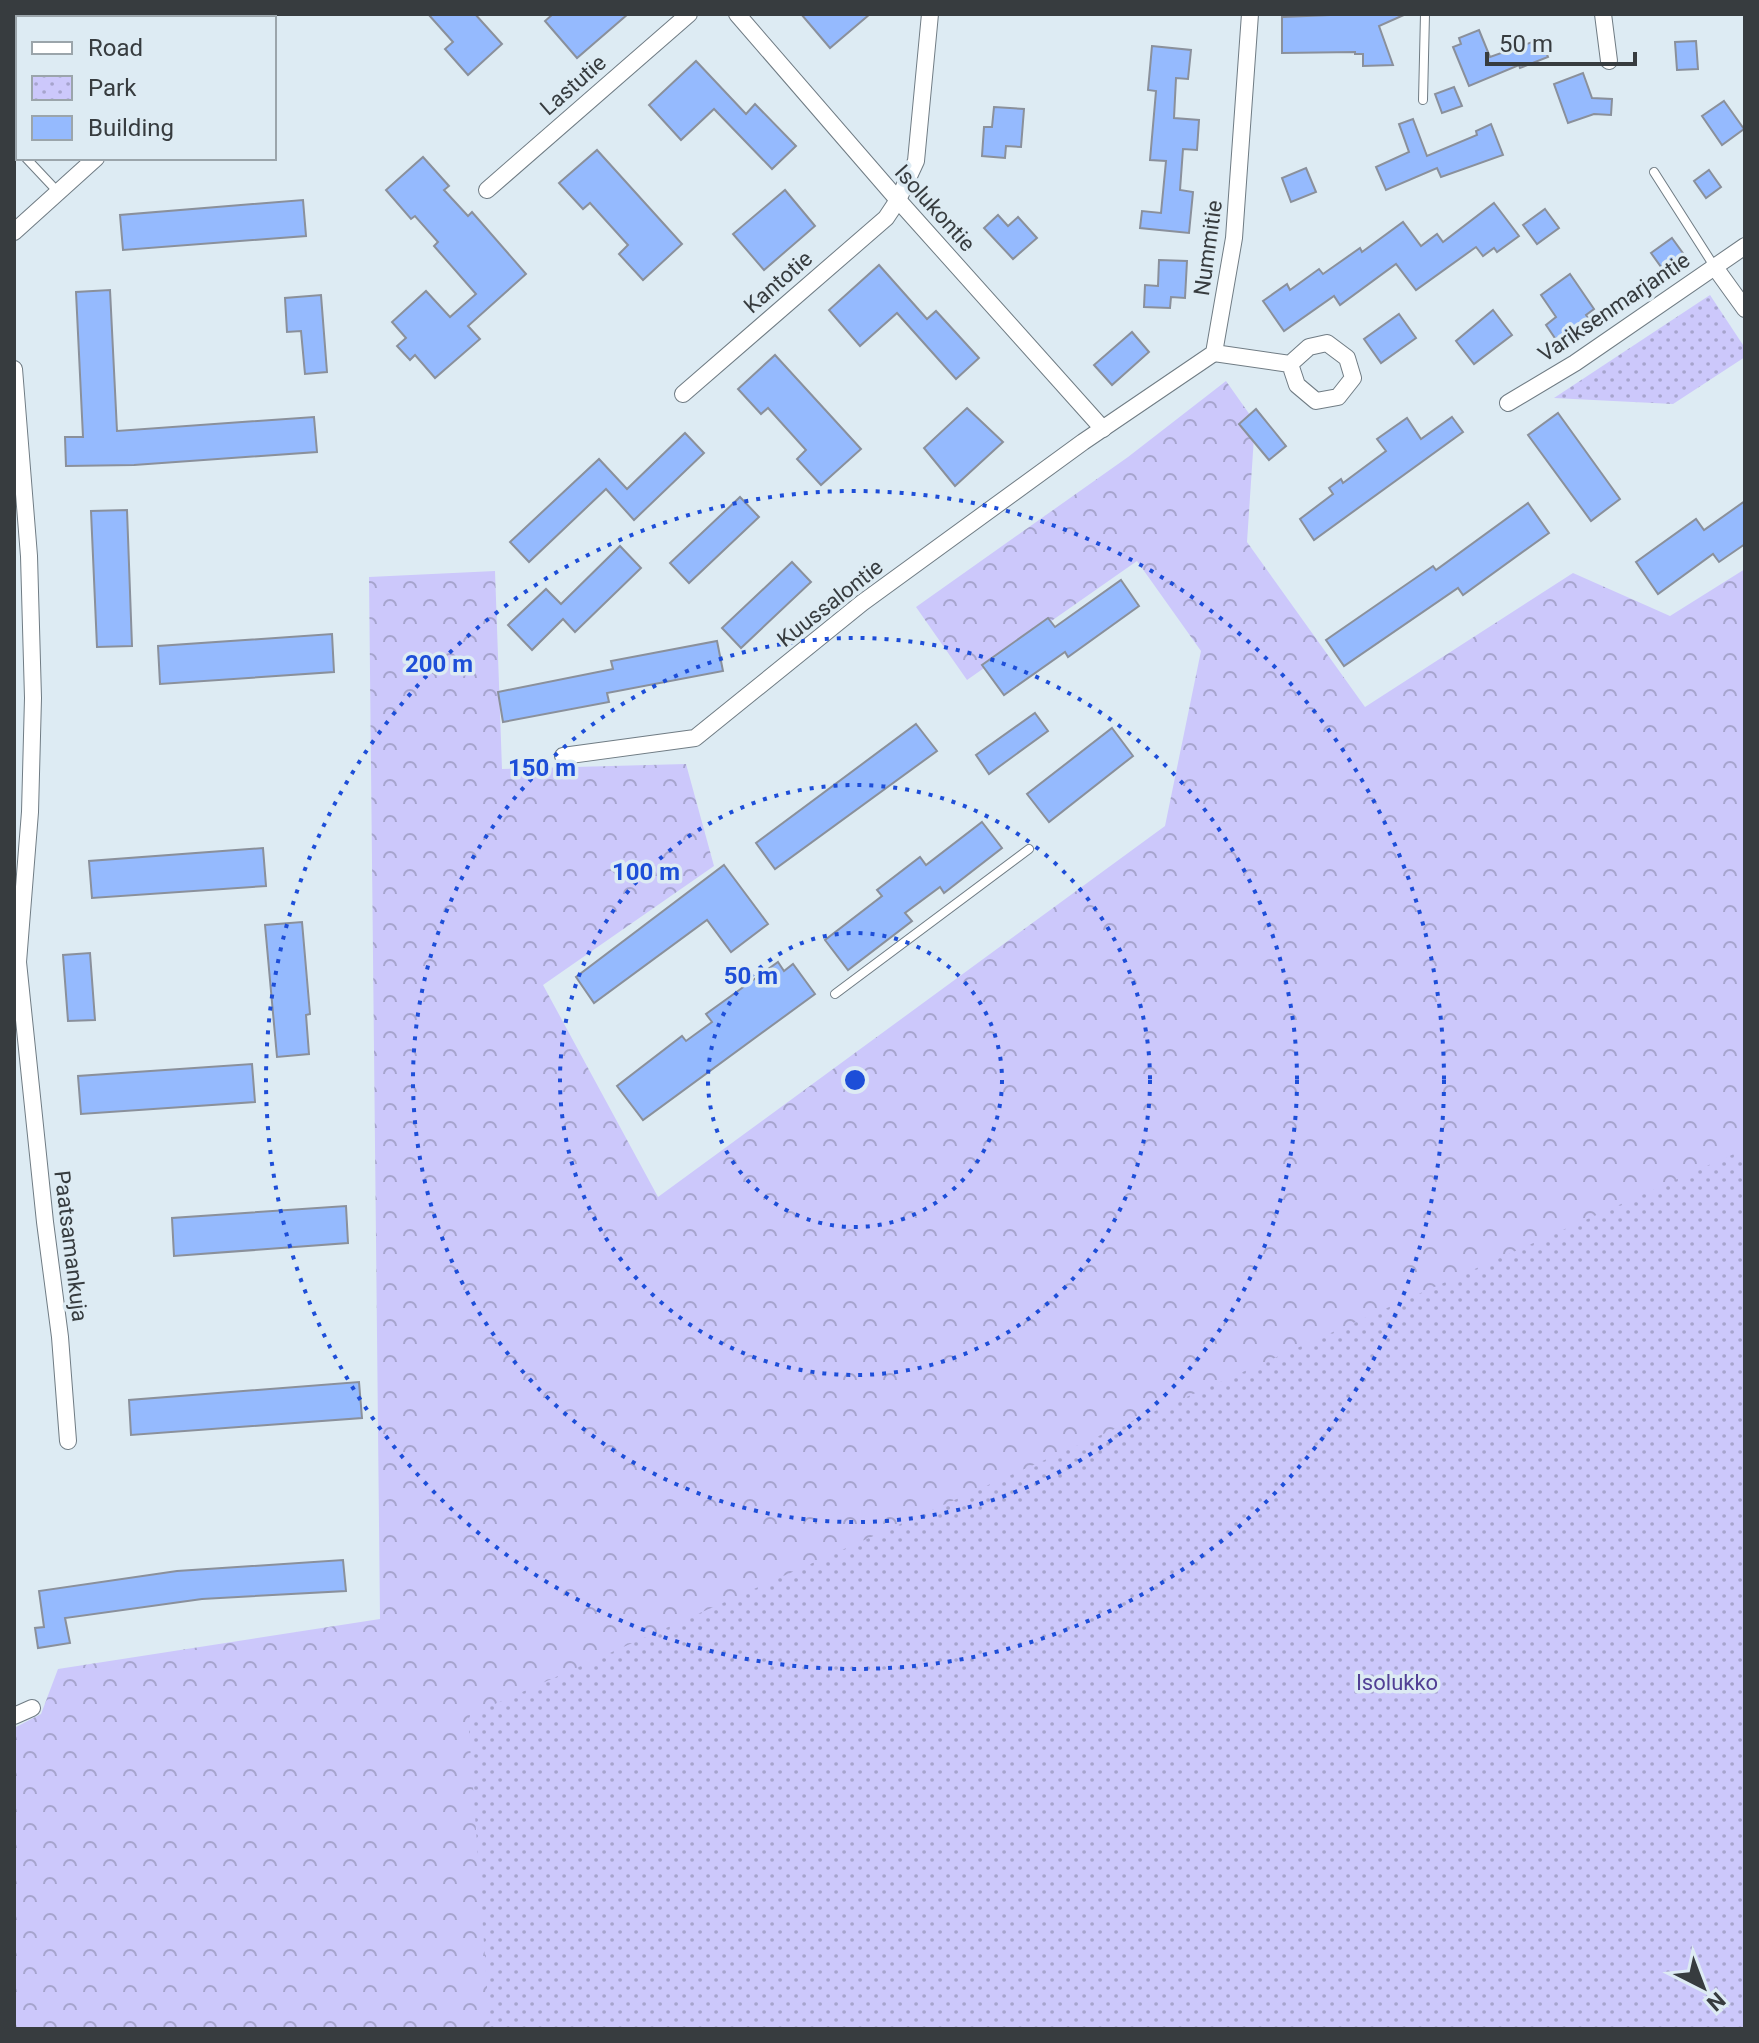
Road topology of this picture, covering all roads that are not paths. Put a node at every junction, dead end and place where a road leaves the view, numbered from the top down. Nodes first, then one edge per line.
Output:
1 (689, 14) edge
2 (737, 14) edge
3 (930, 14) edge
4 (1250, 14) edge
5 (1425, 14) edge
6 (1603, 14) edge
7 (1609, 61) dead end
8 (1423, 100) dead end
9 (28, 160) edge
10 (94, 160) edge
11 (1654, 172) dead end
12 (487, 190) dead end
13 (59, 192) junction
14 (898, 200) junction
15 (14, 232) edge
16 (1745, 246) edge
17 (1714, 266) junction
18 (1745, 309) edge
19 (1214, 353) junction
20 (1290, 364) dead end
21 (14, 369) edge
22 (683, 394) dead end
23 (1508, 403) dead end
24 (1103, 429) junction
25 (32, 751) junction
26 (14, 752) edge
27 (563, 756) dead end
28 (1029, 849) dead end
29 (16, 963) edge
30 (835, 994) dead end
31 (68, 1441) dead end
32 (32, 1708) dead end
33 (14, 1716) edge

1 - 12 street, Lastutie
2 - 14 street, Isolukontie
3 - 14 street, Kantotie
4 - 19 street, Nummitie
5 - 8 lane
6 - 7 street
9 - 13 lane
10 - 13 street
11 - 17 lane
13 - 15 street
14 - 22 street, Kantotie
14 - 24 street, Isolukontie
16 - 17 street, Variksenmarjantie
17 - 18 street
17 - 23 street, Variksenmarjantie
19 - 20 street
19 - 24 street
21 - 25 street, Paatsamankuja
24 - 27 street, Kuussalontie
25 - 26 street
25 - 29 street, Paatsamankuja
28 - 30 lane
29 - 31 street, Paatsamankuja
32 - 33 street

